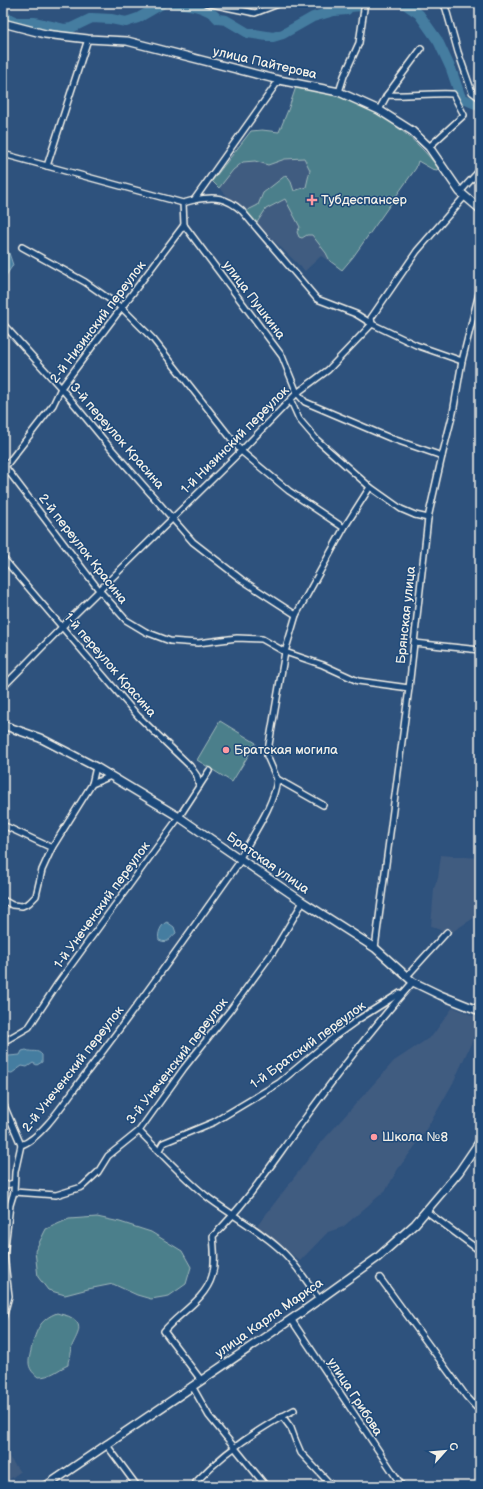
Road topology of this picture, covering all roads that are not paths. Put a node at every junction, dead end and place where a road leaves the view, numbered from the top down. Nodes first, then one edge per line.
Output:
1 (206, 3) edge
2 (281, 3) edge
3 (443, 3) edge
4 (364, 9) dead end
5 (3, 23) edge
6 (88, 39) junction
7 (421, 49) dead end
8 (279, 80) junction
9 (339, 92) junction
10 (387, 94) junction
11 (480, 98) edge
12 (379, 110) junction
13 (429, 147) junction
14 (3, 154) edge
15 (48, 166) junction
16 (480, 170) edge
17 (462, 194) junction
18 (194, 200) junction
19 (183, 203) junction
20 (480, 209) edge
21 (184, 225) junction
22 (22, 247) dead end
23 (480, 289) edge
24 (122, 308) junction
25 (3, 324) edge
26 (372, 324) junction
27 (462, 361) junction
28 (62, 388) junction
29 (297, 393) junction
30 (291, 401) junction
31 (241, 451) junction
32 (442, 456) junction
33 (4, 468) edge
34 (370, 487) junction
35 (173, 517) junction
36 (428, 518) junction
37 (344, 528) junction
38 (3, 558) edge
39 (99, 590) junction
40 (296, 615) junction
41 (62, 626) junction
42 (414, 643) junction
43 (480, 650) edge
44 (285, 652) junction
45 (3, 687) edge
46 (409, 688) junction
47 (3, 725) edge
48 (96, 767) junction
49 (209, 771) dead end
50 (111, 776) junction
51 (277, 779) junction
52 (92, 784) junction
53 (199, 787) junction
54 (323, 805) dead end
55 (179, 817) junction
56 (3, 824) edge
57 (52, 848) junction
58 (240, 859) junction
59 (3, 900) edge
60 (303, 902) junction
61 (447, 932) dead end
62 (375, 948) junction
63 (407, 976) junction
64 (413, 982) junction
65 (407, 988) junction
66 (480, 1011) edge
67 (3, 1042) edge
68 (3, 1103) edge
69 (139, 1131) junction
70 (480, 1141) edge
71 (21, 1145) junction
72 (158, 1150) junction
73 (14, 1183) junction
74 (3, 1186) edge
75 (14, 1192) junction
76 (10, 1205) junction
77 (3, 1206) edge
78 (426, 1211) junction
79 (235, 1215) junction
80 (480, 1251) edge
81 (380, 1278) dead end
82 (318, 1299) junction
83 (3, 1318) edge
84 (290, 1319) junction
85 (201, 1380) junction
86 (192, 1386) junction
87 (480, 1406) edge
88 (294, 1410) dead end
89 (282, 1416) junction
90 (106, 1444) junction
91 (234, 1446) junction
92 (46, 1486) edge
93 (137, 1486) edge
94 (198, 1486) edge
95 (266, 1486) edge
96 (332, 1486) edge
97 (402, 1486) edge

1 - 2 street
3 - 11 street
4 - 9 street
5 - 6 main road, улица Пайтерова
6 - 8 main road, улица Пайтерова
6 - 15 street
7 - 10 street
8 - 9 main road, улица Пайтерова
8 - 18 street
9 - 12 main road, улица Пайтерова
10 - 12 street
10 - 13 street
12 - 13 main road, улица Пайтерова
13 - 17 main road, улица Пайтерова
14 - 15 street
15 - 19 street
16 - 17 street, 1-й Низинский переулок
17 - 20 main road, улица Пайтерова
17 - 26 street, 1-й Низинский переулок
18 - 19 street
18 - 26 street
19 - 21 street
21 - 24 street, 2-й Низинский переулок
21 - 29 street, улица Пушкина
22 - 24 street
23 - 27 street, Брянская улица
24 - 28 street, 2-й Низинский переулок
24 - 31 street
25 - 28 street, 3-й переулок Красина
26 - 27 street
26 - 29 street, 1-й Низинский переулок
27 - 32 street, Брянская улица
28 - 33 street, 2-й Низинский переулок
28 - 35 street, 3-й переулок Красина
29 - 30 street, 1-й Низинский переулок
29 - 32 street
30 - 31 street, 1-й Низинский переулок
30 - 34 street
31 - 35 street, 1-й Низинский переулок
31 - 37 street
32 - 36 street, Брянская улица
33 - 39 street, 2-й переулок Красина
34 - 36 street
34 - 37 street
35 - 39 street, 1-й Низинский переулок
35 - 40 street, 3-й переулок Красина
36 - 42 street, Брянская улица
37 - 40 street
38 - 41 street, 1-й переулок Красина
39 - 41 street, 1-й Низинский переулок
39 - 44 street, 2-й переулок Красина
40 - 44 street
41 - 45 street, 1-й Низинский переулок
41 - 53 street, 1-й переулок Красина
42 - 43 street
42 - 46 street, Брянская улица
44 - 46 street, 2-й переулок Красина
44 - 51 street
46 - 62 street, Брянская улица
47 - 48 main road, Братская улица
48 - 50 main road, Братская улица
48 - 52 street
49 - 53 street, 1-й Унеченский переулок
50 - 52 street
50 - 55 main road, Братская улица
51 - 54 street
51 - 58 street, 2-й Унеченский переулок
52 - 57 street
53 - 55 street, 1-й Унеченский переулок
55 - 58 main road, Братская улица
55 - 67 street, 1-й Унеченский переулок
56 - 57 street
57 - 59 street
58 - 60 main road, Братская улица
58 - 71 street, 2-й Унеченский переулок
60 - 62 main road, Братская улица
60 - 69 street, 3-й Унеченский переулок
61 - 63 street
62 - 63 main road, Братская улица
63 - 64 main road, Братская улица
64 - 65 street, 1-й Братский переулок
64 - 66 main road, Братская улица
65 - 72 street, 1-й Братский переулок
65 - 79 street, 1-й Братский переулок
68 - 71 street
69 - 72 street
69 - 75 street, 3-й Унеченский переулок
70 - 78 main road, улица Карла Маркса
71 - 73 street, 2-й Унеченский переулок
72 - 79 street
73 - 74 street
73 - 75 street, 2-й Унеченский переулок
75 - 76 street, 2-й Унеченский переулок
76 - 77 street
76 - 83 street, 2-й Унеченский переулок
78 - 80 street
78 - 82 main road, улица Карла Маркса
79 - 82 street
79 - 85 street, 1-й Братский переулок
81 - 87 street
82 - 84 main road, улица Карла Маркса
84 - 85 main road, улица Карла Маркса
84 - 97 street, улица Грибова
85 - 86 main road, улица Карла Маркса
86 - 90 main road, улица Карла Маркса
86 - 91 street
88 - 89 street
89 - 91 street
89 - 96 street
90 - 92 main road, улица Карла Маркса
90 - 93 street
91 - 94 street
91 - 95 street

